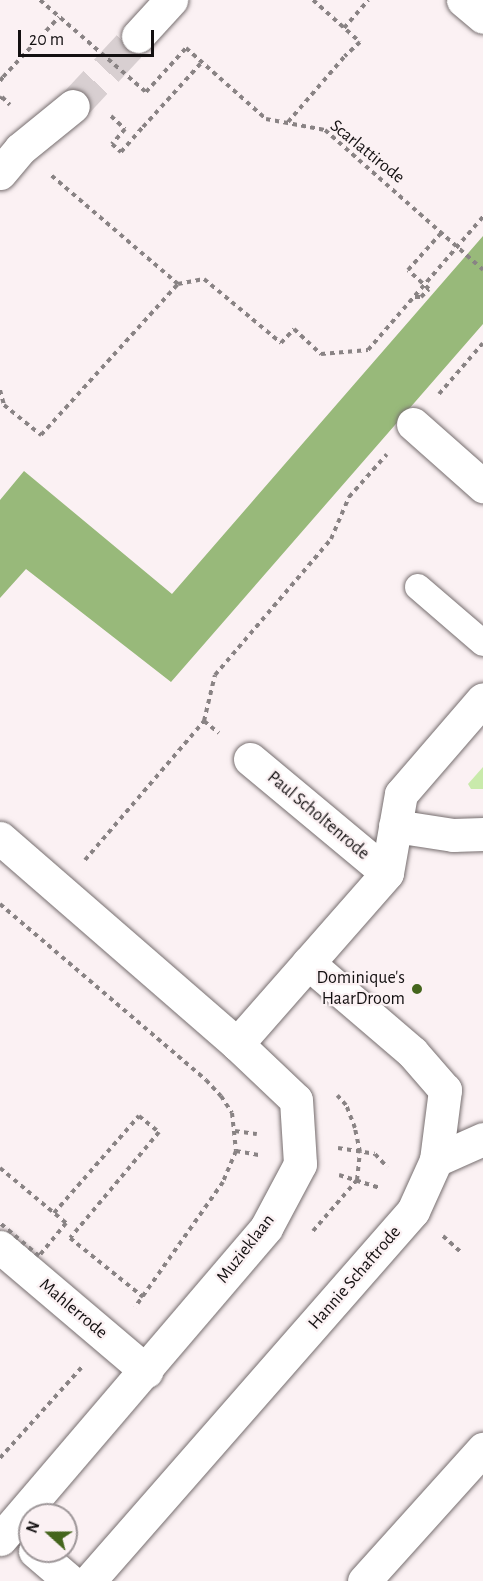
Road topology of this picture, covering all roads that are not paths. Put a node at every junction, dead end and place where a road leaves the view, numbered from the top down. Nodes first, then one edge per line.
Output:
1 (171, 0) edge
2 (463, 0) edge
3 (483, 17) edge
4 (138, 36) tunnel mouth
5 (73, 106) tunnel mouth
6 (10, 161) edge
7 (413, 424) road end
8 (483, 486) edge
9 (418, 587) dead end
10 (483, 643) edge
11 (483, 699) edge
12 (250, 759) dead end
13 (394, 826) junction
14 (483, 834) edge
15 (0, 838) edge
16 (387, 873) junction
17 (308, 963) junction
18 (237, 1044) junction
19 (483, 1139) edge
20 (436, 1160) junction
21 (0, 1247) edge
22 (146, 1371) junction
23 (483, 1449) edge
24 (13, 1538) edge
25 (49, 1563) edge
26 (70, 1581) edge
27 (89, 1581) edge
28 (364, 1581) edge

1 - 4 street
2 - 3 street
5 - 6 street
7 - 8 street
9 - 10 lane
11 - 13 street, Paul Scholtenrode
12 - 16 street, Paul Scholtenrode
13 - 14 street
13 - 16 street, Paul Scholtenrode
15 - 18 street, Muzieklaan
16 - 17 street, Paul Scholtenrode
17 - 18 street, Paul Scholtenrode
17 - 20 street, Hannie Schaftrode
18 - 22 street, Muzieklaan
19 - 20 street
20 - 27 street, Hannie Schaftrode
21 - 22 street, Mahlerrode
22 - 24 street, Muzieklaan
23 - 28 street
25 - 26 street

